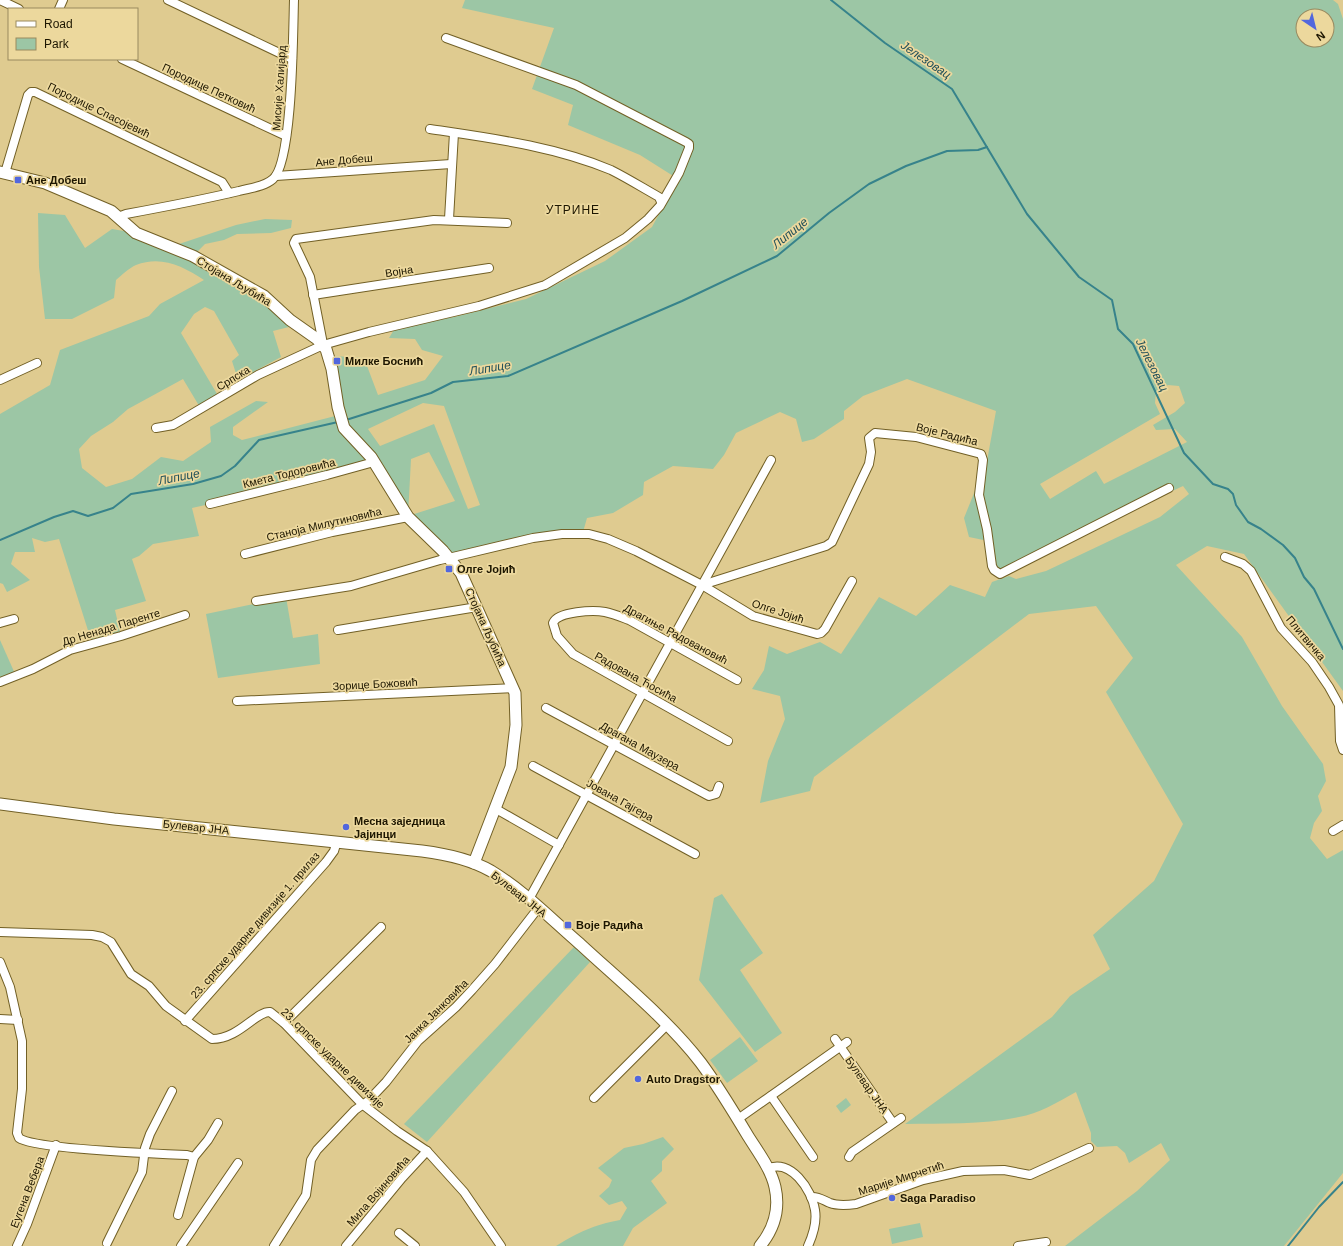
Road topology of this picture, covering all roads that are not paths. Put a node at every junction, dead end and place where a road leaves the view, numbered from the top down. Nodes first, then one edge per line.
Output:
1 (0, 0) edge
2 (168, 0) edge
3 (294, 0) edge
4 (17, 8) edge
5 (446, 38) dead end
6 (292, 59) junction
7 (124, 60) edge
8 (430, 129) dead end
9 (454, 133) junction
10 (286, 136) junction
11 (451, 164) junction
12 (3, 172) edge
13 (276, 176) junction
14 (229, 193) junction
15 (661, 202) junction
16 (118, 217) junction
17 (449, 219) junction
18 (506, 223) dead end
19 (489, 268) dead end
20 (312, 295) junction
21 (323, 345) junction
22 (36, 363) dead end
23 (0, 380) edge
24 (156, 428) dead end
25 (771, 460) dead end
26 (374, 462) junction
27 (1169, 488) dead end
28 (210, 504) dead end
29 (408, 517) junction
30 (245, 554) dead end
31 (449, 558) junction
32 (1225, 558) dead end
33 (852, 580) dead end
34 (702, 585) junction
35 (256, 601) dead end
36 (477, 607) junction
37 (185, 615) dead end
38 (556, 618) joint
39 (14, 619) dead end
40 (0, 623) edge
41 (338, 630) dead end
42 (670, 642) junction
43 (737, 680) dead end
44 (0, 682) edge
45 (513, 688) junction
46 (642, 693) junction
47 (237, 701) dead end
48 (546, 708) dead end
49 (728, 741) dead end
50 (614, 744) junction
51 (1343, 750) edge
52 (533, 766) dead end
53 (719, 786) dead end
54 (586, 795) junction
55 (0, 804) edge
56 (496, 809) junction
57 (1343, 825) edge
58 (1333, 831) dead end
59 (337, 841) junction
60 (559, 845) junction
61 (695, 854) dead end
62 (474, 863) junction
63 (529, 899) junction
64 (539, 907) junction
65 (381, 927) dead end
66 (0, 932) edge
67 (0, 962) edge
68 (0, 1019) edge
69 (18, 1020) junction
70 (185, 1021) junction
71 (284, 1023) junction
72 (667, 1025) junction
73 (835, 1040) dead end
74 (844, 1045) junction
75 (172, 1091) dead end
76 (771, 1096) junction
77 (594, 1098) dead end
78 (362, 1104) junction
79 (901, 1118) dead end
80 (738, 1119) junction
81 (218, 1123) dead end
82 (894, 1123) junction
83 (56, 1146) junction
84 (1089, 1148) dead end
85 (427, 1151) junction
86 (144, 1154) junction
87 (194, 1157) junction
88 (813, 1157) dead end
89 (849, 1157) dead end
90 (238, 1163) dead end
91 (767, 1169) junction
92 (811, 1197) junction
93 (178, 1216) dead end
94 (399, 1233) dead end
95 (1046, 1242) dead end
96 (107, 1243) dead end
97 (17, 1246) edge
98 (182, 1246) edge
99 (274, 1246) edge
100 (346, 1246) edge
101 (415, 1246) edge
102 (501, 1246) edge
103 (760, 1246) edge
104 (808, 1246) edge
105 (1018, 1246) edge

1 - 4 street
2 - 6 street
3 - 6 street, Мисије Халијард
5 - 15 street, Српска
6 - 10 street, Мисије Халијард
7 - 10 street, Породице Петковић
8 - 9 street
9 - 11 street
9 - 15 street
10 - 13 street, Мисије Халијард
11 - 13 street, Ане Добеш
11 - 17 street
12 - 14 street, Породице Спасојевић
12 - 16 main road, Стојана Љубића
13 - 14 street, Ане Добеш
14 - 16 street, Ане Добеш
15 - 21 street, Српска
16 - 21 main road, Стојана Љубића
17 - 18 street
17 - 20 street
19 - 20 street, Војна
20 - 21 street
21 - 24 street, Српска
21 - 26 main road, Стојана Љубића
22 - 23 street
25 - 34 street
26 - 28 street, Кмета Тодоровића
26 - 29 main road, Стојана Љубића
27 - 34 street, Воје Радића
29 - 30 street, Станоја Милутиновића
29 - 31 main road, Стојана Љубића
31 - 34 street, Олге Јојић
31 - 35 street, Олге Јојић
31 - 36 main road, Стојана Љубића
32 - 51 street, Плитвичка
33 - 34 street, Олге Јојић
34 - 42 street
36 - 41 street
36 - 45 main road, Стојана Љубића
37 - 44 street, Др Ненада Паренте
38 - 42 street, Драгиње Радовановић
38 - 46 street, Радована Ћосића
39 - 40 street
42 - 43 street, Драгиње Радовановић
42 - 46 street
45 - 47 street, Зорице Божовић
45 - 56 main road, Стојана Љубића
46 - 49 street, Радована Ћосића
46 - 50 street
48 - 50 street, Драгана Маузера
50 - 53 street, Драгана Маузера
50 - 54 street
52 - 54 street, Јована Гајгера
54 - 60 street
54 - 61 street, Јована Гајгера
55 - 59 main road, Булевар ЈНА
56 - 60 street
56 - 62 main road, Стојана Љубића
57 - 58 street
59 - 62 main road, Булевар ЈНА
59 - 70 street, 23. српске ударне дивизије 1. прилаз
60 - 63 street
62 - 63 main road, Булевар ЈНА
63 - 64 main road, Булевар ЈНА
64 - 72 main road, Булевар ЈНА
64 - 78 street, Јанка Јанковића
65 - 71 street
66 - 70 street, 23. српске ударне дивизије
67 - 69 street
68 - 69 street
69 - 83 street
70 - 71 street, 23. српске ударне дивизије
71 - 78 street, 23. српске ударне дивизије
72 - 77 street
72 - 80 main road, Булевар ЈНА
73 - 74 street, Булевар ЈНА
74 - 76 street, Булевар ЈНА
74 - 82 street, Булевар ЈНА
75 - 86 street
76 - 80 street, Булевар ЈНА
76 - 88 street
78 - 85 street, 23. српске ударне дивизије
78 - 99 street, Јанка Јанковића
79 - 82 street, Булевар ЈНА
80 - 91 main road, Булевар ЈНА
81 - 87 street
82 - 89 street, Булевар ЈНА
83 - 86 street
83 - 97 street, Еугена Вебера
84 - 92 street, Марије Мирчетић
85 - 100 street, Мила Војиновића
85 - 102 street, 23. српске ударне дивизије
86 - 87 street
86 - 96 street
87 - 93 street
90 - 98 street
91 - 92 street
91 - 103 main road, Булевар ЈНА
92 - 104 street
94 - 101 street
95 - 105 street

